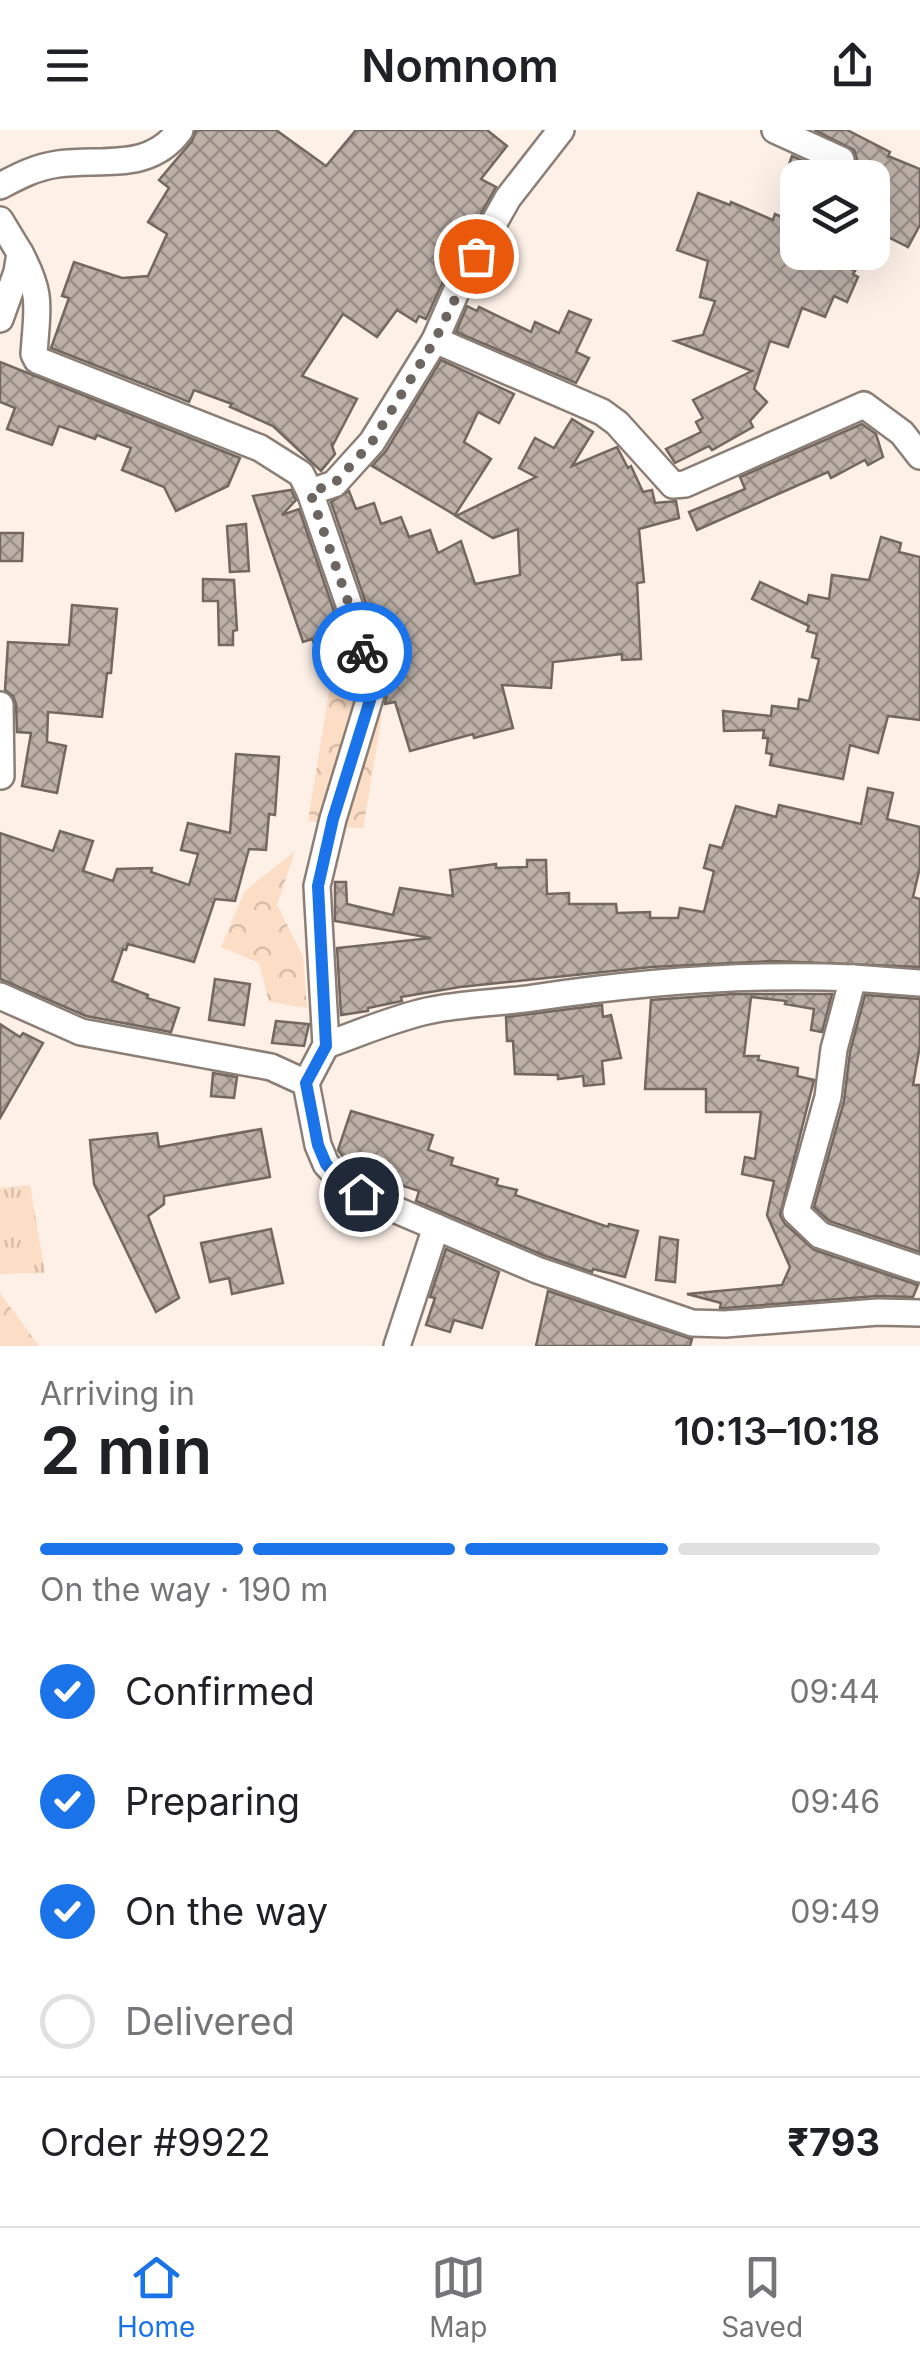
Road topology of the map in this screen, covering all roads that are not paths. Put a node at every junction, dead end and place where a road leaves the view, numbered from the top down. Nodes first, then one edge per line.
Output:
1 (180, 130) edge
2 (561, 130) edge
3 (775, 130) edge
4 (842, 160) dead end
5 (0, 186) edge
6 (0, 220) edge
7 (20, 253) junction
8 (0, 319) edge
9 (435, 340) junction
10 (920, 456) edge
11 (310, 492) junction
12 (0, 705) edge
13 (1, 776) edge
14 (853, 978) junction
15 (920, 984) edge
16 (0, 996) edge
17 (326, 1046) junction
18 (306, 1083) junction
19 (436, 1227) junction
20 (920, 1269) edge
21 (920, 1312) edge
22 (398, 1346) edge

1 - 5 street
2 - 9 street
3 - 4 street
6 - 7 street
7 - 8 street
7 - 11 street
9 - 10 street
9 - 11 street
11 - 17 street
12 - 13 street
14 - 15 street
14 - 17 street
14 - 20 street
16 - 18 street
17 - 18 street
18 - 19 street
19 - 21 street
19 - 22 street

